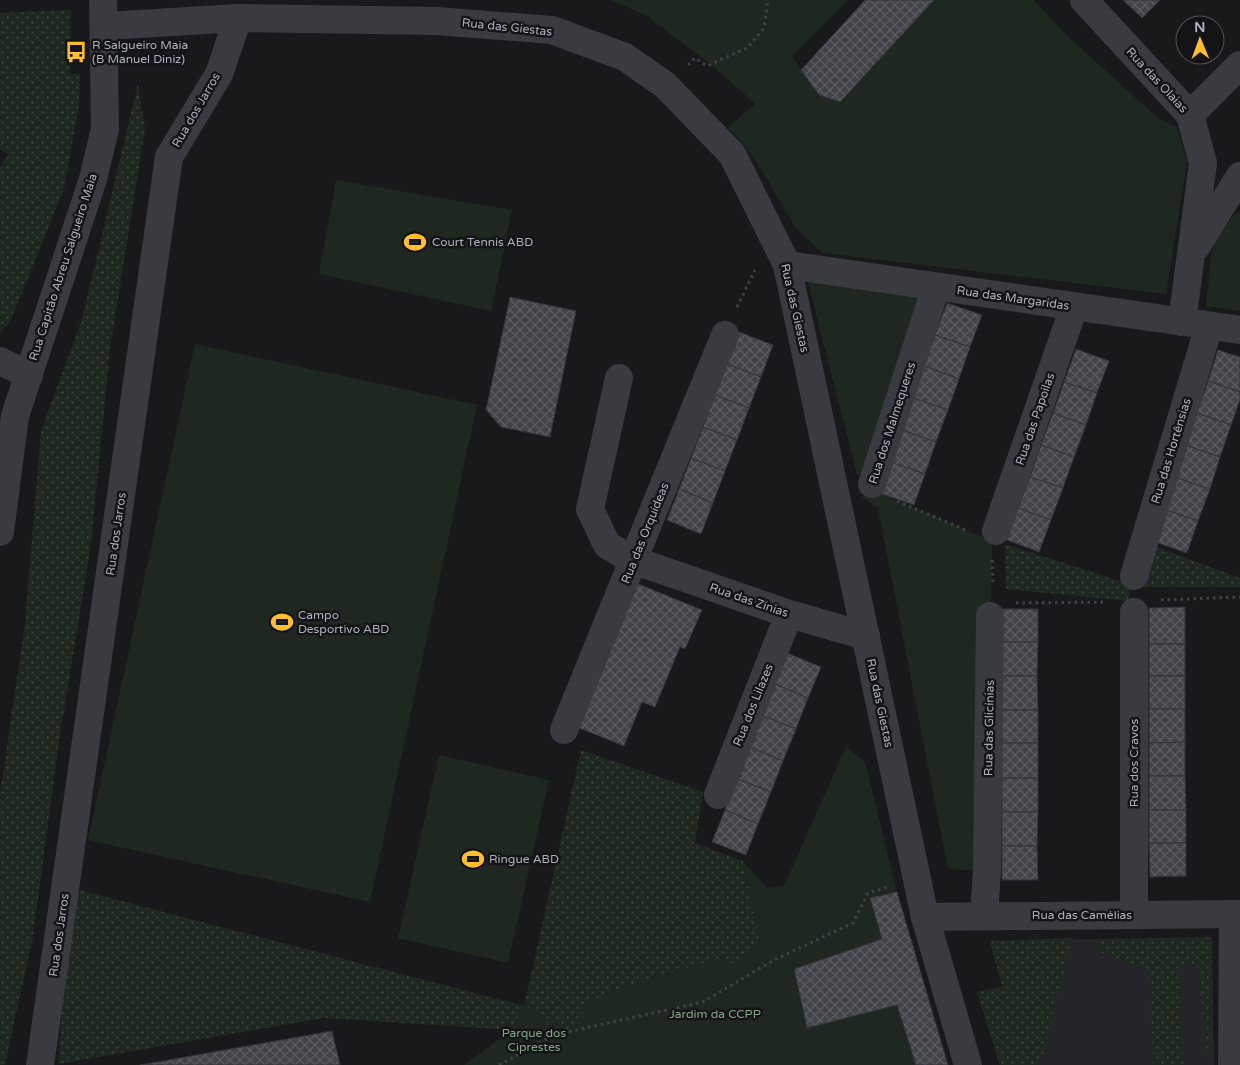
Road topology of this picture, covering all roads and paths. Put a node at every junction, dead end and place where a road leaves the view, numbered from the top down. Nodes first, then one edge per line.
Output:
1 (768, 0) edge
2 (1086, 1) edge
3 (441, 10) edge
4 (104, 13) edge
5 (238, 18) junction
6 (1240, 65) edge
7 (665, 85) junction
8 (1190, 115) junction
9 (1240, 176) edge
10 (770, 235) junction
11 (1191, 256) junction
12 (787, 265) junction
13 (936, 287) junction
14 (1074, 307) junction
15 (1195, 324) junction
16 (1240, 330) edge
17 (725, 335) joint
18 (0, 361) edge
19 (29, 375) junction
20 (619, 378) dead end
21 (872, 484) joint
22 (0, 532) edge
23 (987, 540) junction
24 (633, 560) junction
25 (1134, 576) dead end
26 (1240, 598) edge
27 (1108, 602) dead end
28 (1145, 606) joint
29 (992, 609) junction
30 (789, 614) junction
31 (866, 636) junction
32 (564, 730) dead end
33 (718, 795) dead end
34 (868, 893) dead end
35 (1236, 914) edge
36 (984, 915) junction
37 (1134, 915) junction
38 (925, 917) junction
39 (40, 1065) edge
40 (499, 1065) edge
41 (968, 1065) edge
42 (1232, 1065) edge

1 - 7 path
2 - 8 street, Rua das Olaias
3 - 5 street, Rua das Giestas
3 - 7 street, Rua das Giestas
4 - 5 street, Rua das Giestas
4 - 19 street, Rua Capitão Abreu Salgueiro Maia
5 - 39 street, Rua dos Jarros
6 - 8 street
7 - 10 street, Rua das Giestas
8 - 11 street, Rua das Olaias
9 - 11 street
10 - 12 street, Rua das Giestas
10 - 17 path
11 - 15 street, Rua das Olaias
12 - 13 street, Rua das Margaridas
12 - 31 street, Rua das Giestas
13 - 14 street, Rua das Margaridas
13 - 21 street, Rua dos Malmequeres
14 - 15 street, Rua das Margaridas
14 - 23 street, Rua das Papoilas
15 - 16 street, Rua das Margaridas
15 - 25 street, Rua das Hortênsias
17 - 24 street, Rua das Orquídeas
18 - 19 street
19 - 22 street, Rua Capitão Abreu Salgueiro Maia
20 - 24 street, Rua das Zínias
21 - 23 path, Rua dos Malmequeres
23 - 29 path
24 - 30 street, Rua das Zínias
24 - 32 street, Rua das Orquídeas
26 - 28 path
27 - 29 path
28 - 37 street, Rua dos Cravos
29 - 36 street, Rua das Glicínias
30 - 31 street, Rua das Zínias
30 - 33 street, Rua dos Lilazes
31 - 38 street, Rua das Giestas
34 - 40 path
35 - 37 street, Rua das Camélias
35 - 42 street
36 - 37 street, Rua das Camélias
36 - 38 street, Rua das Camélias
38 - 41 street, Rua das Giestas

